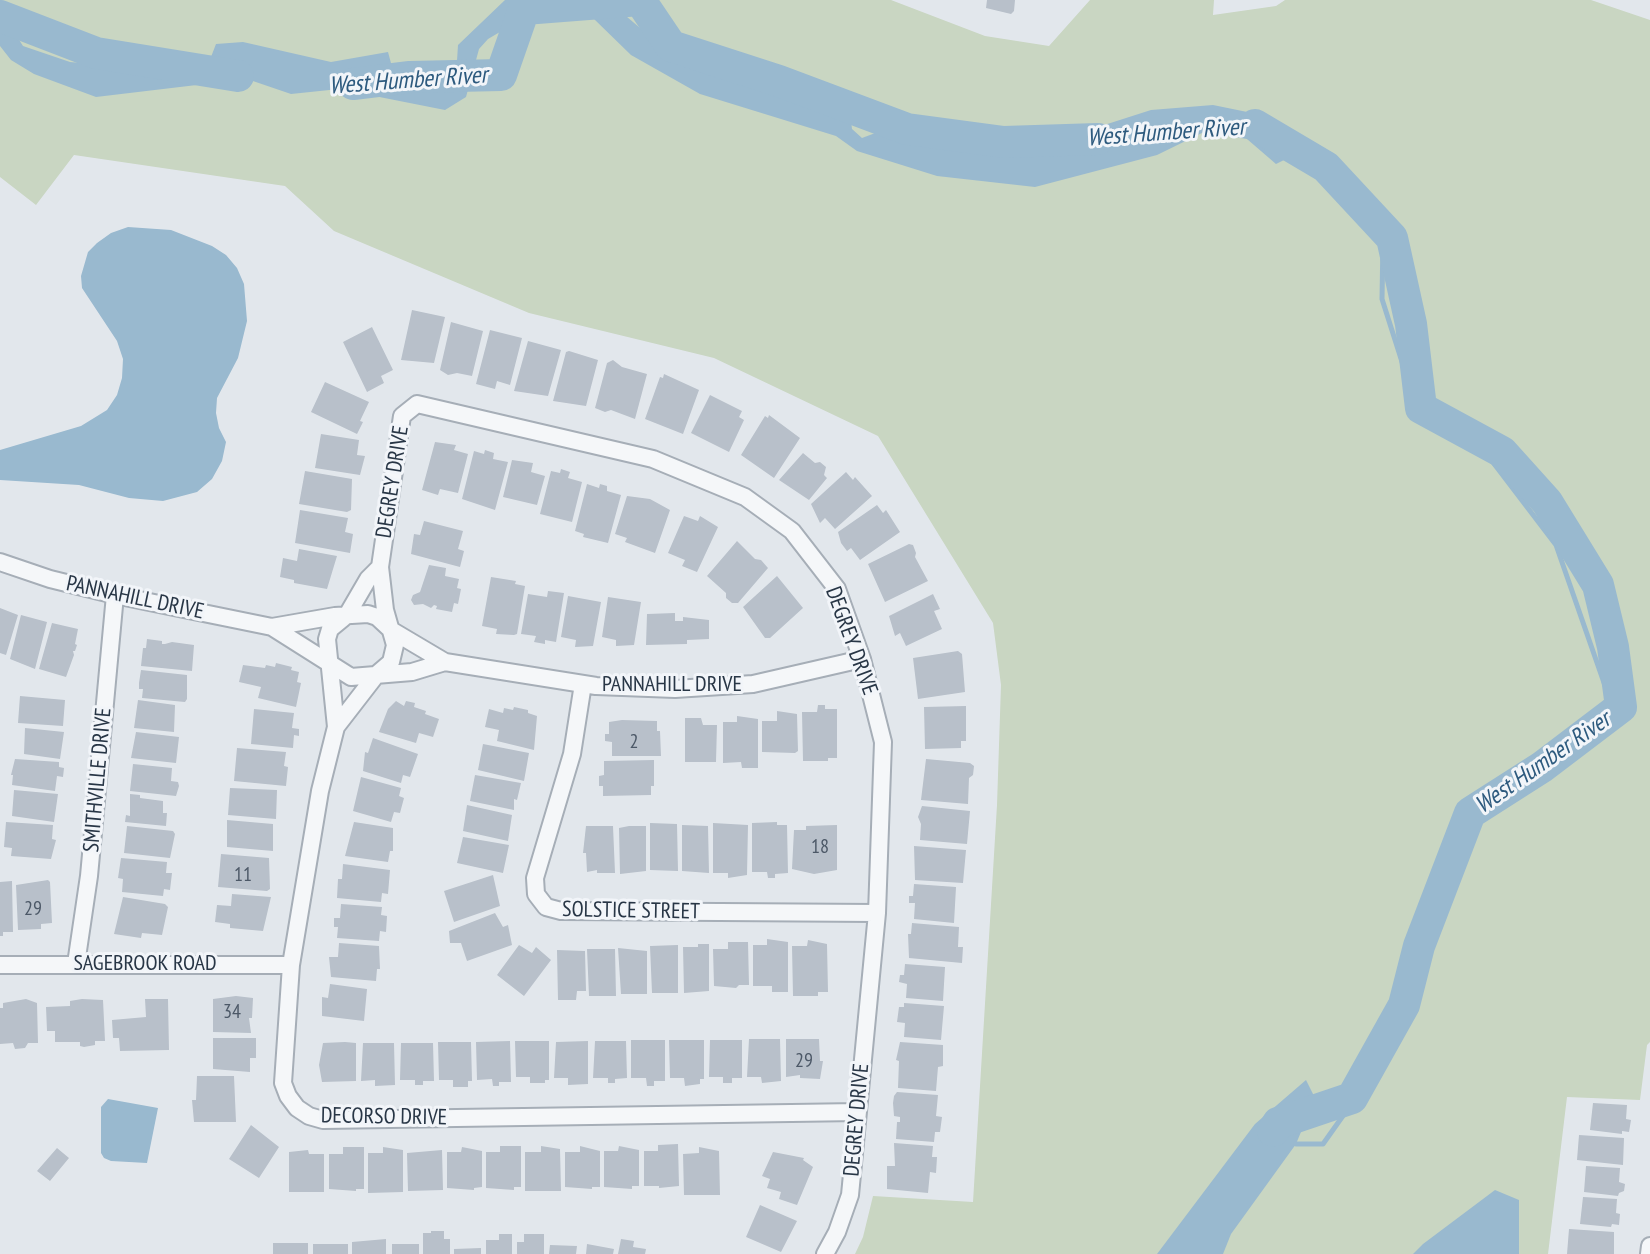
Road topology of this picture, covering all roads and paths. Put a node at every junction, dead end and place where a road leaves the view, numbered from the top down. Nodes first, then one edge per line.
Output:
1 (0, 562) edge
2 (380, 567) junction
3 (115, 595) junction
4 (346, 615) junction
5 (272, 627) junction
6 (391, 630) junction
7 (862, 659) junction
8 (445, 662) junction
9 (330, 663) junction
10 (377, 674) junction
11 (583, 684) junction
12 (336, 727) junction
13 (877, 913) junction
14 (76, 964) junction
15 (291, 964) junction
16 (0, 965) edge
17 (858, 1112) junction
18 (1650, 1246) edge
19 (825, 1254) edge
20 (1649, 1254) edge

1 - 3 street, PANNAHILL DRIVE
2 - 4 street, DEGREY DRIVE
2 - 6 street, DEGREY DRIVE
2 - 7 street, DEGREY DRIVE
3 - 5 street, PANNAHILL DRIVE
3 - 14 street, SMITHVILLE DRIVE
4 - 5 street, PANNAHILL DRIVE
4 - 6 street, PANNAHILL DRIVE
4 - 9 street
5 - 9 street, PANNAHILL DRIVE
6 - 8 street, PANNAHILL DRIVE
6 - 10 street
7 - 11 street, PANNAHILL DRIVE
7 - 13 street, DEGREY DRIVE
8 - 10 street, PANNAHILL DRIVE
8 - 11 street, PANNAHILL DRIVE
9 - 10 street, PANNAHILL DRIVE
9 - 12 street
10 - 12 street, DECORSO DRIVE
11 - 13 street, SOLSTICE STREET
12 - 15 street, DECORSO DRIVE
13 - 17 street, DEGREY DRIVE
14 - 15 street, SAGEBROOK ROAD
14 - 16 street, SAGEBROOK ROAD
15 - 17 street, DECORSO DRIVE
17 - 19 street, DEGREY DRIVE
18 - 20 street

